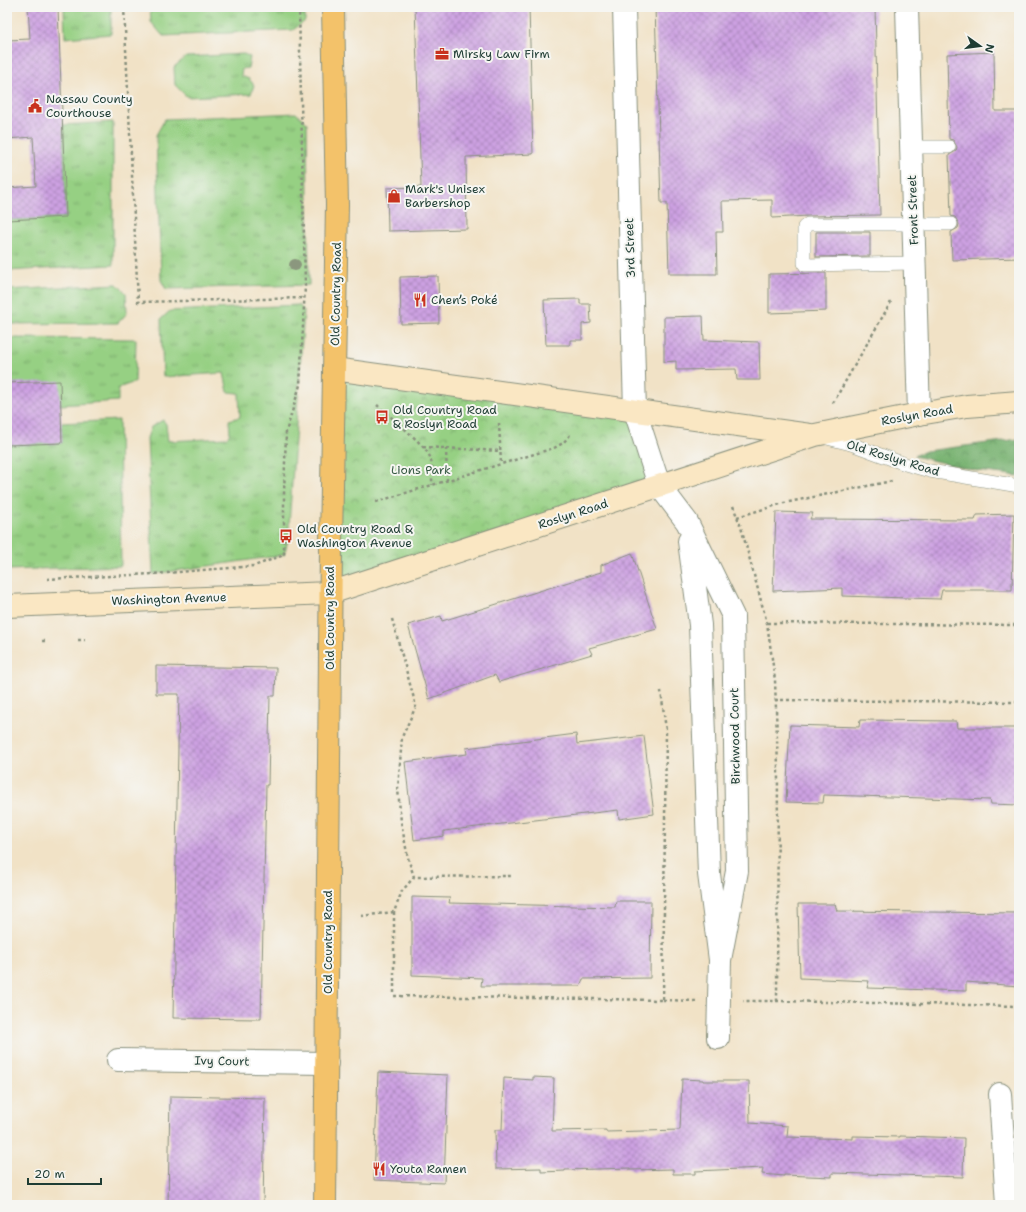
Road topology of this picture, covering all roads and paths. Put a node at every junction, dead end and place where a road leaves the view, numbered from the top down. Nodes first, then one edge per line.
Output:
1 (124, 7) edge
2 (299, 7) edge
3 (333, 7) edge
4 (624, 7) edge
5 (906, 7) edge
6 (911, 147) junction
7 (949, 147) dead end
8 (951, 224) dead end
9 (913, 225) junction
10 (914, 263) junction
11 (304, 298) junction
12 (891, 301) dead end
13 (334, 369) junction
14 (1019, 402) edge
15 (833, 403) dead end
16 (377, 405) dead end
17 (635, 410) junction
18 (918, 414) junction
19 (499, 423) dead end
20 (571, 434) dead end
21 (815, 435) junction
22 (423, 447) junction
23 (446, 448) junction
24 (501, 450) junction
25 (501, 464) junction
26 (447, 480) junction
27 (896, 480) dead end
28 (432, 485) junction
29 (660, 485) junction
30 (1019, 486) edge
31 (376, 502) dead end
32 (733, 506) dead end
33 (737, 517) junction
34 (687, 522) junction
35 (45, 579) dead end
36 (330, 593) junction
37 (7, 606) edge
38 (392, 620) dead end
39 (767, 623) junction
40 (1019, 625) edge
41 (78, 640) dead end
42 (85, 640) dead end
43 (42, 641) dead end
44 (46, 641) dead end
45 (662, 691) dead end
46 (775, 700) junction
47 (1019, 702) edge
48 (414, 876) junction
49 (511, 876) dead end
50 (394, 912) junction
51 (361, 916) dead end
52 (720, 960) junction
53 (663, 1000) junction
54 (702, 1001) dead end
55 (740, 1001) dead end
56 (770, 1001) junction
57 (1019, 1006) edge
58 (718, 1038) dead end
59 (118, 1060) dead end
60 (327, 1063) junction
61 (1000, 1094) dead end
62 (325, 1205) edge
63 (1007, 1205) edge

1 - 11 path
2 - 11 path
3 - 13 main road, Old Country Road
4 - 17 street, 3rd Street
5 - 6 street, Front Street
6 - 7 lane
6 - 9 street, Front Street
8 - 9 lane
9 - 10 street, Front Street
9 - 10 lane
10 - 18 street, Front Street
11 - 35 path
12 - 15 path
13 - 17 main road, Roslyn Road
13 - 36 main road, Old Country Road
14 - 18 main road, Roslyn Road
16 - 22 path
17 - 21 main road, Roslyn Road
17 - 29 street, 3rd Street
18 - 21 main road, Roslyn Road
19 - 24 path
20 - 25 path
21 - 29 main road, Roslyn Road
21 - 30 lane, Old Roslyn Road
22 - 23 path
22 - 28 path
23 - 24 path
23 - 26 path
24 - 25 path
25 - 26 path
26 - 28 path
27 - 33 path
28 - 31 path
29 - 34 street, Birchwood Court
29 - 36 main road, Roslyn Road
32 - 33 path
33 - 39 path
34 - 52 street, Birchwood Court
34 - 52 street, Birchwood Court
36 - 37 main road, Washington Avenue
36 - 60 main road, Old Country Road
38 - 48 path
39 - 40 path
39 - 46 path
41 - 42 path
43 - 44 path
45 - 53 path
46 - 47 path
46 - 56 path
48 - 49 path
48 - 50 path
50 - 51 path
50 - 53 path
52 - 58 street, Birchwood Court
53 - 54 path
55 - 56 path
56 - 57 path
59 - 60 street, Ivy Court
60 - 62 main road, Old Country Road
61 - 63 street

